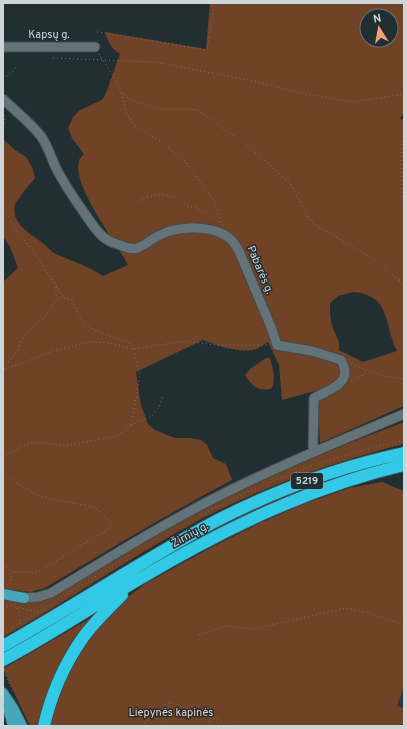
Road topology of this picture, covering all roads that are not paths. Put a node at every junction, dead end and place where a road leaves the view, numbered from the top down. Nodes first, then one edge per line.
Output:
1 (3, 47) edge
2 (94, 47) road end
3 (3, 99) edge
4 (404, 414) edge
5 (315, 452) junction
6 (404, 452) edge
7 (404, 465) edge
8 (404, 472) edge
9 (360, 477) junction
10 (140, 578) junction
11 (5, 592) edge
12 (24, 598) joint
13 (3, 646) edge
14 (3, 660) edge
15 (7, 694) edge
16 (13, 726) edge
17 (22, 726) edge
18 (44, 726) edge

1 - 2 street, Kapsų g.
3 - 5 street, Pabarės g.
4 - 5 street
5 - 12 street
6 - 13 highway, Žirnių g. / 5219
7 - 9 highway, Žirnių g. / 5219
8 - 9 highway, 5219
9 - 10 highway, Žirnių g. / 5219
10 - 14 highway, Žirnių g. / 5219
10 - 18 highway
11 - 12 main road
15 - 16 main road
15 - 17 main road

